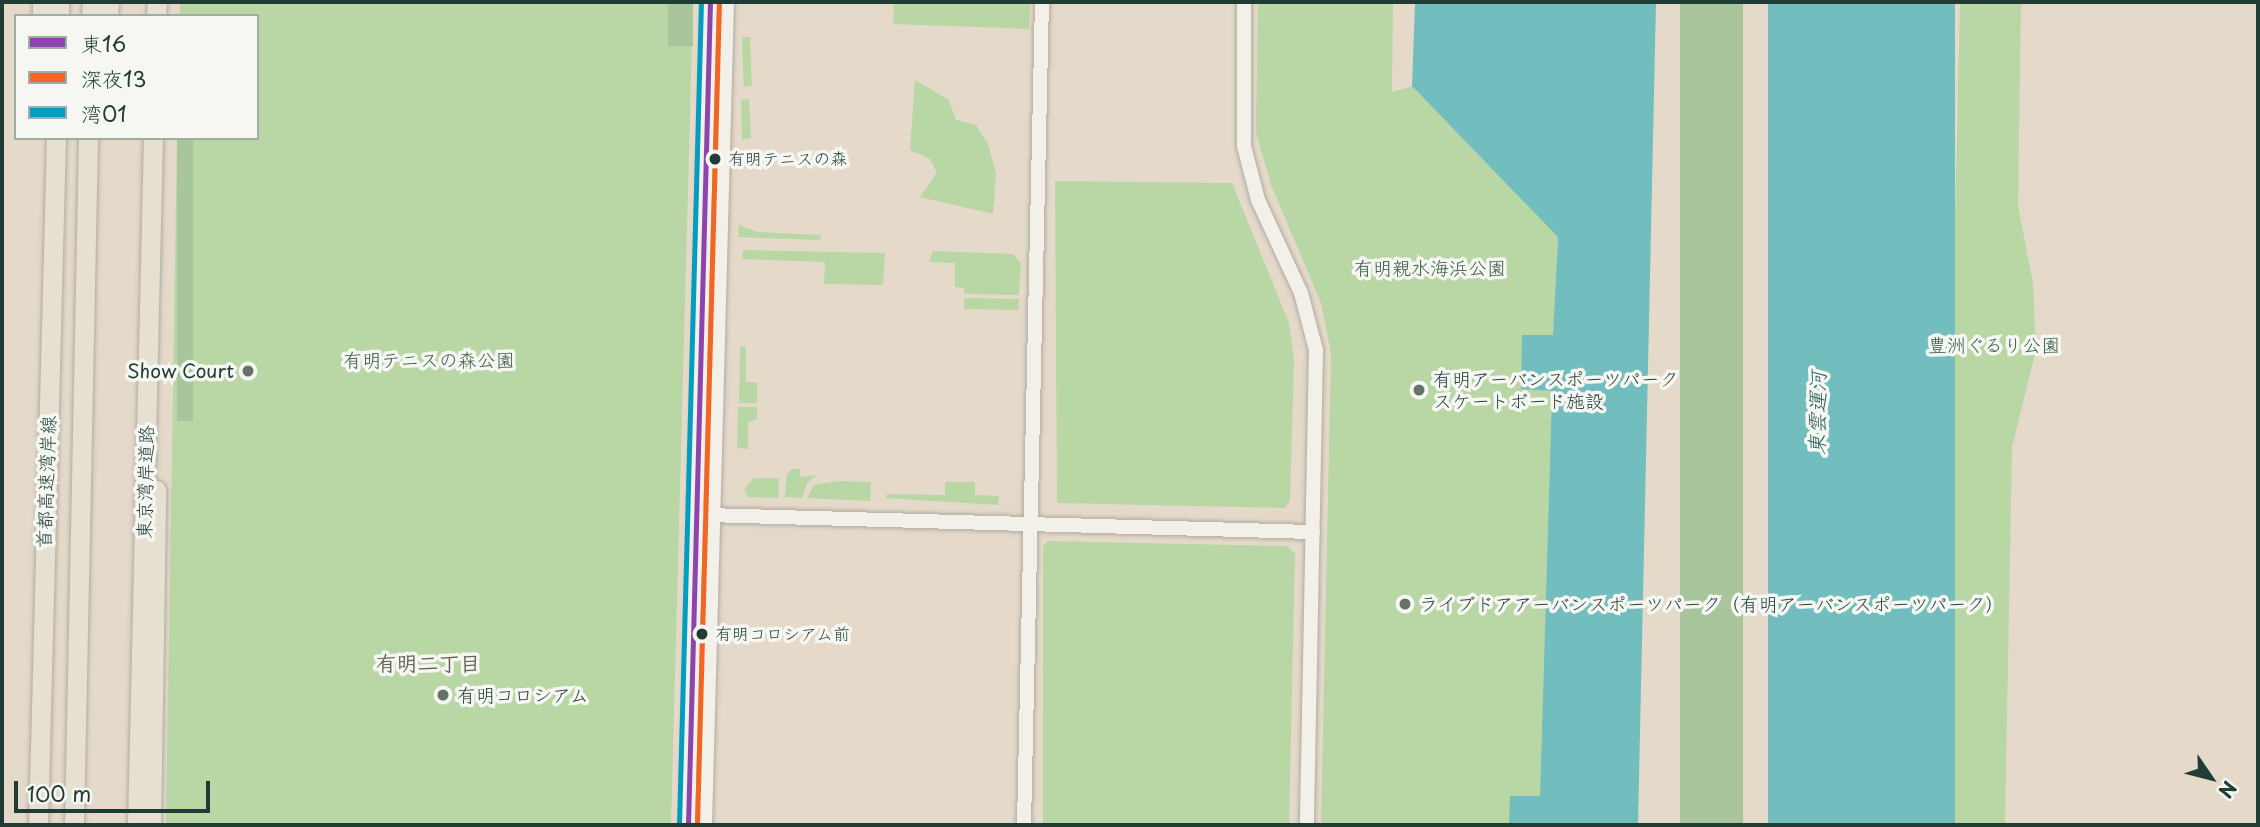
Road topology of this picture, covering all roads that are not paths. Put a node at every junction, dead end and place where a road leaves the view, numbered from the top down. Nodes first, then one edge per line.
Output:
1 (710, 2) edge
2 (727, 2) edge
3 (1042, 2) edge
4 (1244, 2) edge
5 (44, 140) edge
6 (56, 140) edge
7 (88, 140) edge
8 (153, 140) edge
9 (51, 319) junction
10 (147, 395) junction
11 (714, 514) junction
12 (695, 515) junction
13 (1028, 522) junction
14 (1314, 533) junction
15 (43, 591) junction
16 (29, 825) edge
17 (38, 825) edge
18 (74, 825) edge
19 (137, 825) edge
20 (151, 825) edge
21 (688, 825) edge
22 (705, 825) edge
23 (1024, 825) edge
24 (1307, 825) edge

1 - 12 street
2 - 11 street
3 - 13 street
4 - 14 street
5 - 9 highway
6 - 9 highway, 首都高速湾岸線
7 - 18 highway, 首都高速湾岸線
8 - 10 highway, 東京湾岸道路
9 - 15 highway, 首都高速湾岸線
10 - 19 highway, 東京湾岸道路
10 - 20 highway
11 - 12 street
11 - 13 street
11 - 22 street
12 - 21 street
13 - 14 street
13 - 23 street
14 - 24 street
15 - 16 highway
15 - 17 highway, 首都高速湾岸線

